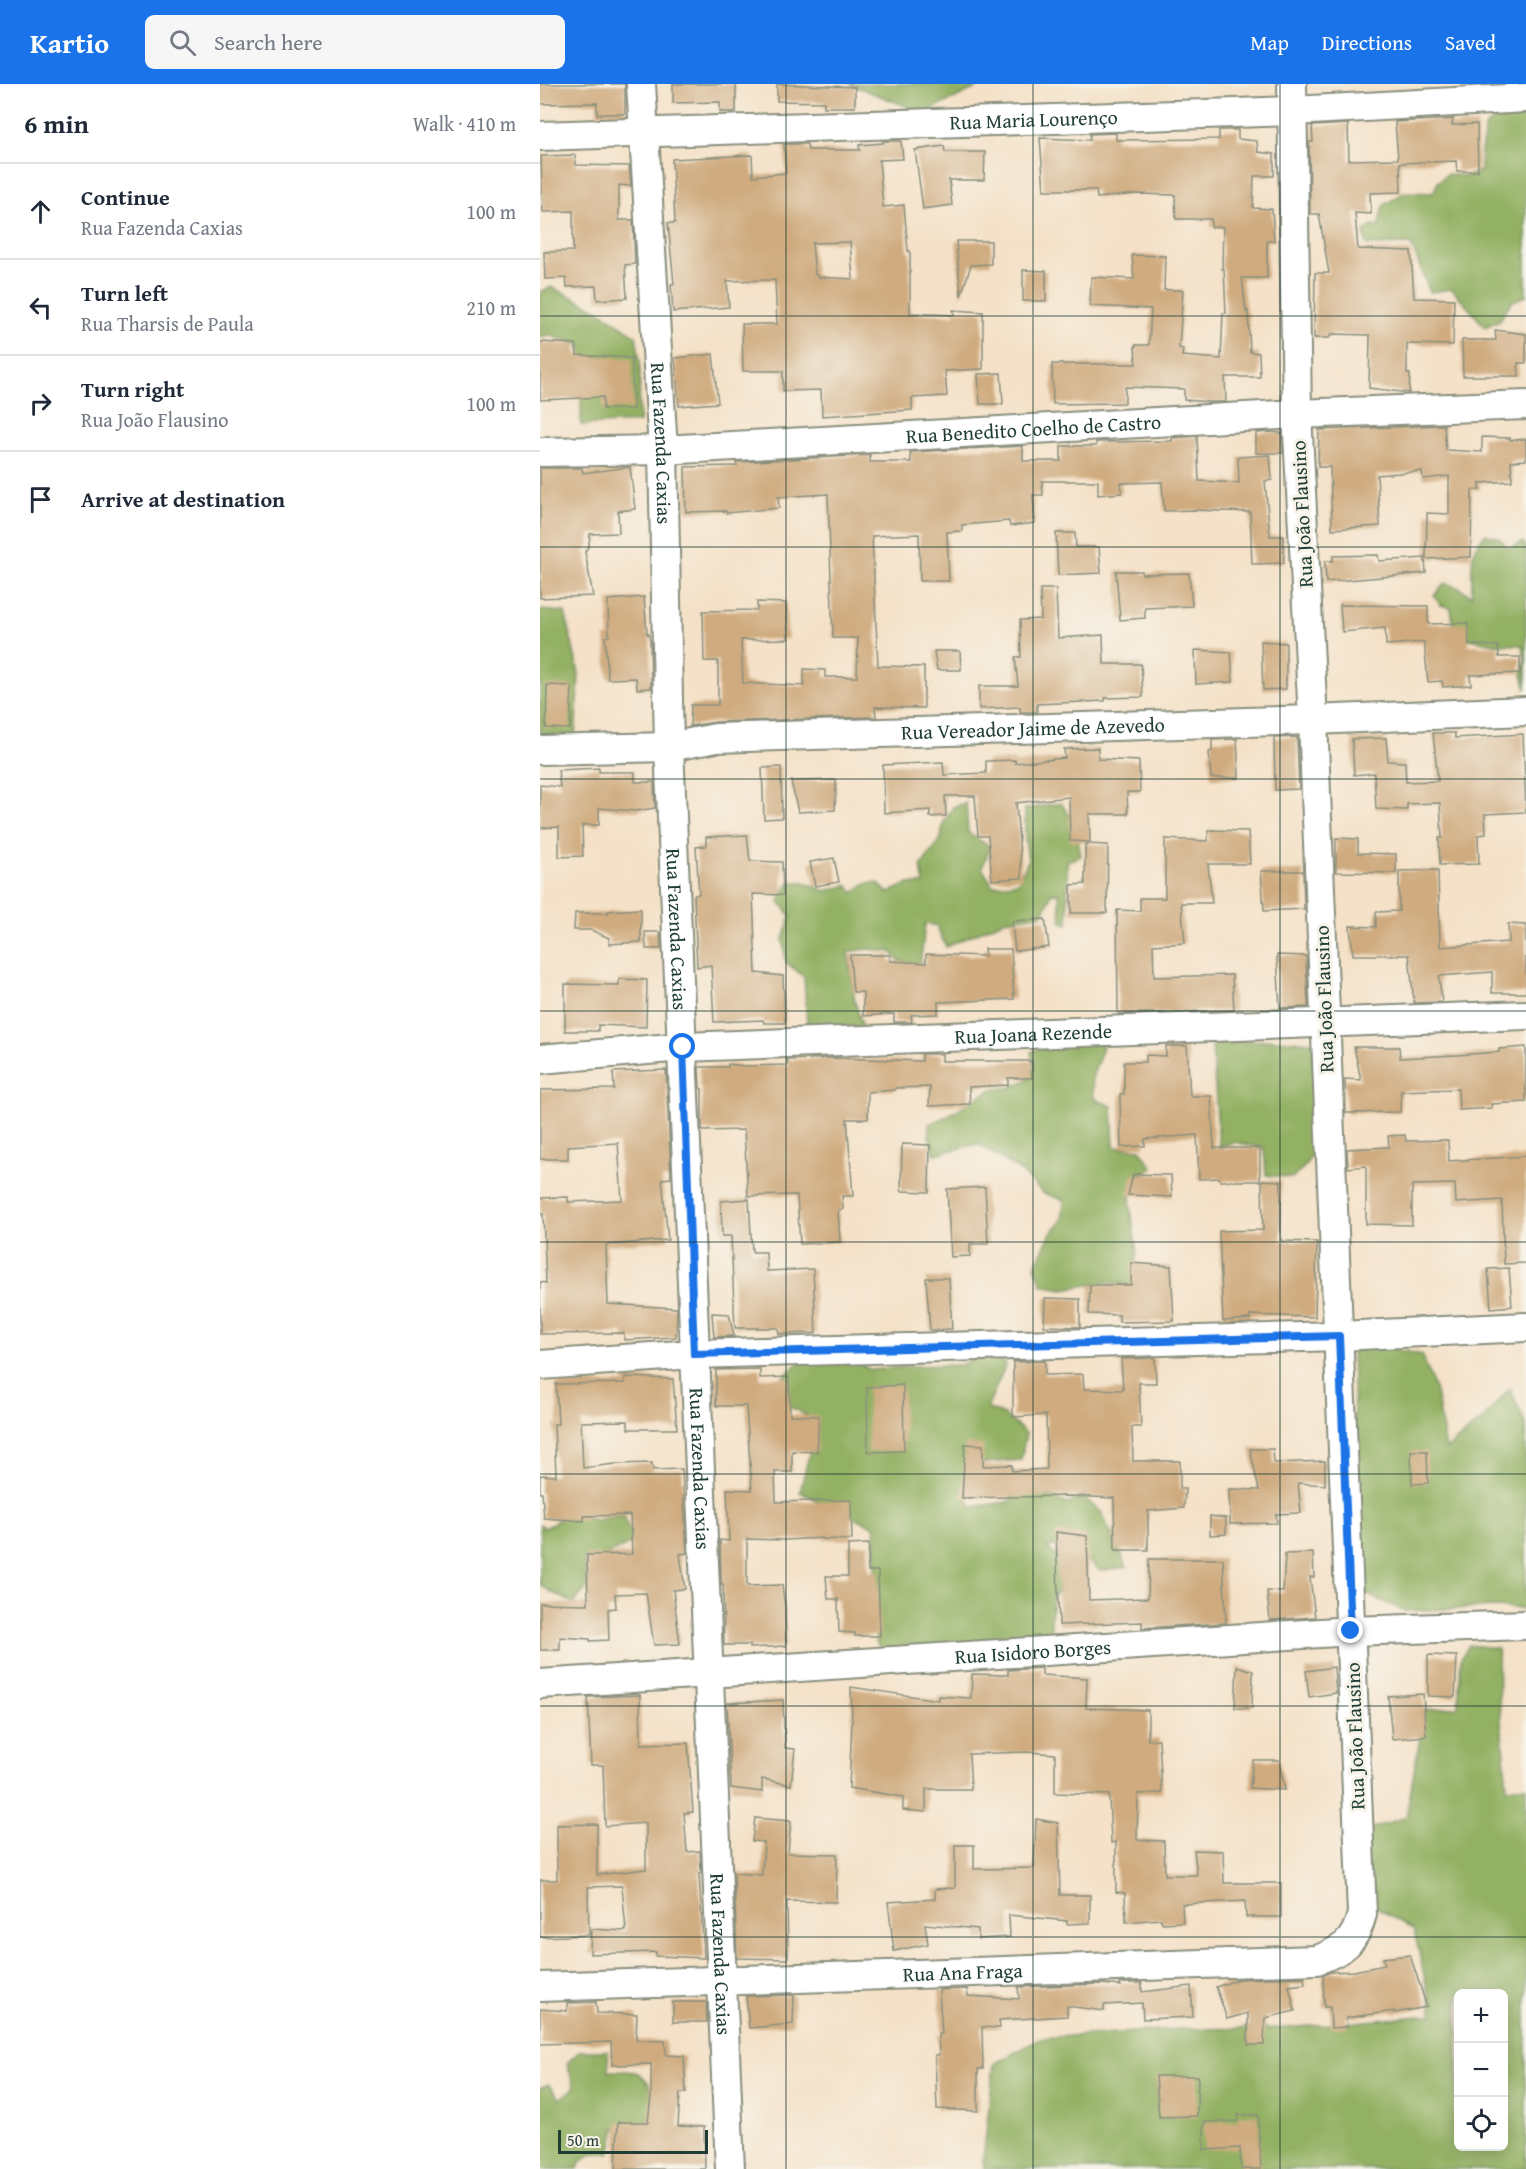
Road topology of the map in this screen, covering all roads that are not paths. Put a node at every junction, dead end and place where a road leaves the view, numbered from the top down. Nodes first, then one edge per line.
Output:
1 (641, 84) edge
2 (1292, 98) edge
3 (1526, 98) edge
4 (643, 133) junction
5 (540, 136) edge
6 (1526, 405) edge
7 (1297, 414) junction
8 (663, 450) junction
9 (540, 452) edge
10 (1526, 711) edge
11 (1313, 720) junction
12 (669, 747) junction
13 (540, 750) edge
14 (1526, 1015) edge
15 (1324, 1023) junction
16 (683, 1047) junction
17 (540, 1059) edge
18 (1526, 1327) edge
19 (1339, 1336) junction
20 (694, 1354) junction
21 (540, 1365) edge
22 (1526, 1625) edge
23 (1351, 1631) junction
24 (710, 1674) junction
25 (540, 1684) edge
26 (1362, 1914) joint
27 (721, 1980) junction
28 (540, 1987) edge
29 (730, 2169) edge

1 - 4 street, Rua Fazenda Caxias
2 - 3 street, Rua Maria Lourenço
2 - 4 street, Rua Maria Lourenço
2 - 7 street, Rua João Flausino
4 - 5 street, Rua Maria Lourenço
4 - 8 street, Rua Fazenda Caxias
6 - 7 street, Rua Benedito Coelho de Castro
7 - 8 street, Rua Benedito Coelho de Castro
7 - 11 street, Rua João Flausino
8 - 9 street, Rua Benedito Coelho de Castro
8 - 12 street, Rua Fazenda Caxias
10 - 11 street, Rua Vereador Jaime de Azevedo
11 - 12 street, Rua Vereador Jaime de Azevedo
11 - 15 street, Rua João Flausino
12 - 13 street, Rua Vereador Jaime de Azevedo
12 - 16 street, Rua Fazenda Caxias
14 - 15 street, Rua Joana Rezende
15 - 16 street, Rua Joana Rezende
15 - 19 street, Rua João Flausino
16 - 17 street, Rua Joana Rezende
16 - 20 street, Rua Fazenda Caxias
18 - 19 street
19 - 20 street
19 - 23 street, Rua João Flausino
20 - 21 street
20 - 24 street, Rua Fazenda Caxias
22 - 23 street, Rua Isidoro Borges
23 - 24 street, Rua Isidoro Borges
23 - 26 street, Rua João Flausino
24 - 25 street, Rua Isidoro Borges
24 - 27 street, Rua Fazenda Caxias
26 - 27 street, Rua Ana Fraga
27 - 28 street, Rua Ana Fraga
27 - 29 street, Rua Fazenda Caxias

